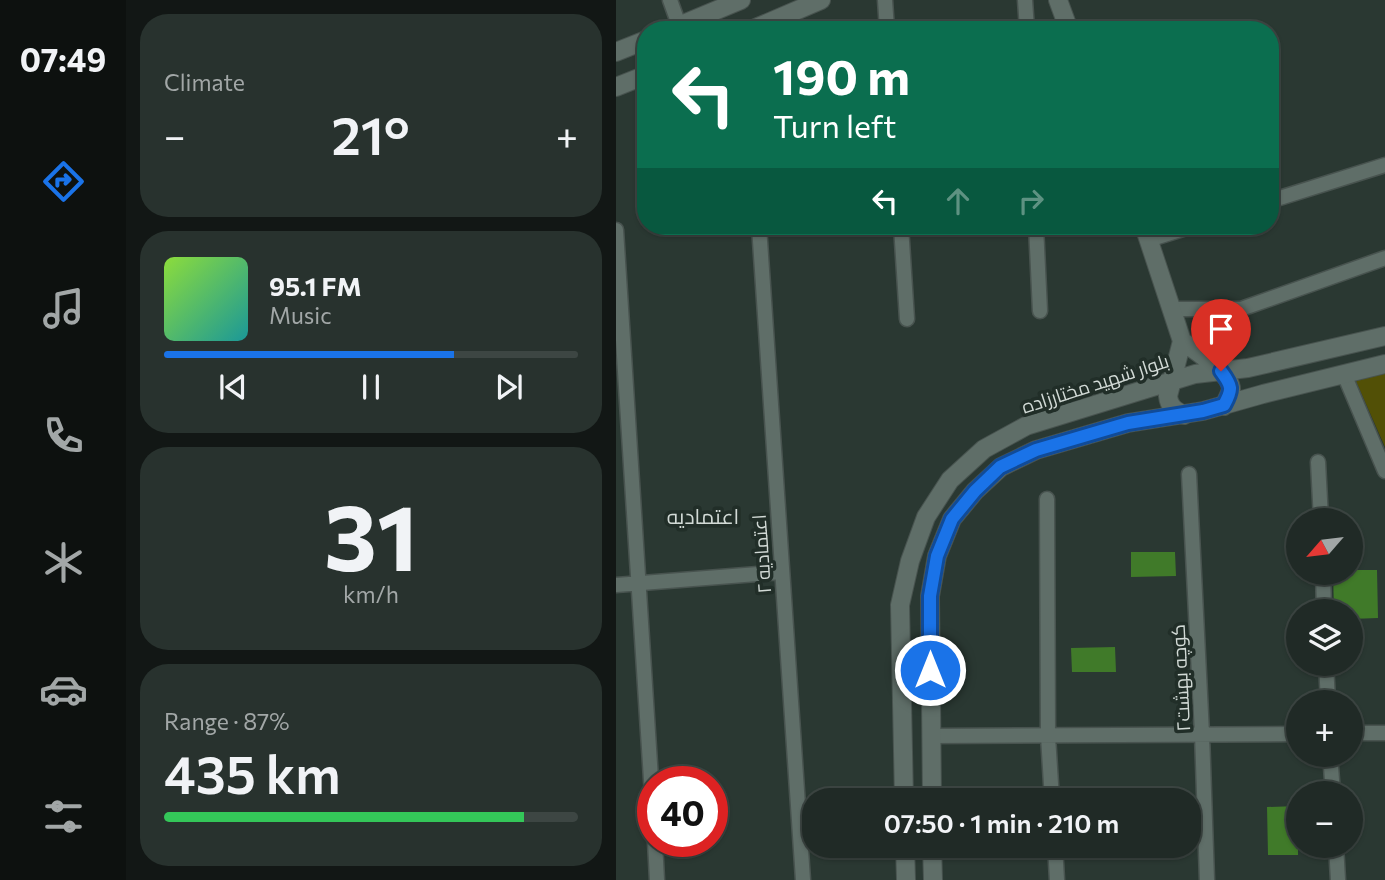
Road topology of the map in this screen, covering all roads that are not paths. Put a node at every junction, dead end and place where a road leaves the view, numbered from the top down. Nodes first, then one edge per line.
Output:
1 (670, 0) edge
2 (741, 0) edge
3 (821, 0) edge
4 (885, 0) edge
5 (1025, 0) edge
6 (1058, 0) edge
7 (673, 21) edge
8 (689, 21) edge
9 (772, 21) edge
10 (886, 21) edge
11 (1026, 21) edge
12 (1066, 21) edge
13 (637, 44) edge
14 (616, 52) edge
15 (637, 79) edge
16 (616, 87) edge
17 (1385, 165) edge
18 (1279, 198) edge
19 (616, 230) edge
20 (760, 235) edge
21 (902, 235) edge
22 (1036, 235) edge
23 (1147, 235) edge
24 (1385, 258) edge
25 (1171, 309) junction
26 (1040, 310) dead end
27 (619, 313) edge
28 (907, 319) dead end
29 (1385, 336) edge
30 (1182, 341) junction
31 (1385, 364) edge
32 (1221, 371) junction
33 (1344, 374) junction
34 (1172, 380) junction
35 (1224, 405) junction
36 (1184, 415) junction
37 (1318, 462) dead end
38 (1385, 471) edge
39 (1189, 474) dead end
40 (1047, 499) dead end
41 (1320, 508) edge
42 (782, 572) junction
43 (639, 583) junction
44 (616, 585) edge
45 (1363, 733) edge
46 (1385, 733) edge
47 (1202, 734) junction
48 (1286, 734) edge
49 (931, 736) junction
50 (1048, 736) junction
51 (650, 766) edge
52 (904, 788) edge
53 (932, 788) edge
54 (1051, 788) edge
55 (656, 857) edge
56 (905, 858) edge
57 (932, 858) edge
58 (1056, 858) edge
59 (1337, 858) edge
60 (657, 880) edge
61 (803, 880) edge
62 (906, 880) edge
63 (933, 880) edge
64 (1057, 880) edge
65 (1207, 880) edge
66 (1338, 880) edge

1 - 7 street
2 - 8 street
3 - 9 street
4 - 10 street
5 - 11 street
6 - 12 street
13 - 14 street
15 - 16 street
17 - 18 street
19 - 27 street
20 - 42 street, اعتمادیه ۲
21 - 28 street
22 - 26 street
23 - 25 street
24 - 25 street
25 - 30 street
27 - 43 street
29 - 32 street, بلوار شهید مختارزاده
30 - 32 street
30 - 34 street
31 - 33 street
32 - 34 street, بلوار شهید مختارزاده
32 - 35 street
33 - 35 street
33 - 38 street
34 - 36 street
34 - 52 street, بلوار شهید مختارزاده
35 - 36 street
36 - 49 street
37 - 41 street
39 - 47 street, کوچه بهشت۲
40 - 50 street
42 - 43 street
42 - 61 street, اعتمادیه ۲
43 - 44 street
43 - 51 street
45 - 46 street
47 - 48 street
47 - 50 street
47 - 65 street, کوچه بهشت۲
49 - 50 street
49 - 53 street
50 - 54 street
55 - 60 street
56 - 62 street
57 - 63 street
58 - 64 street
59 - 66 street

